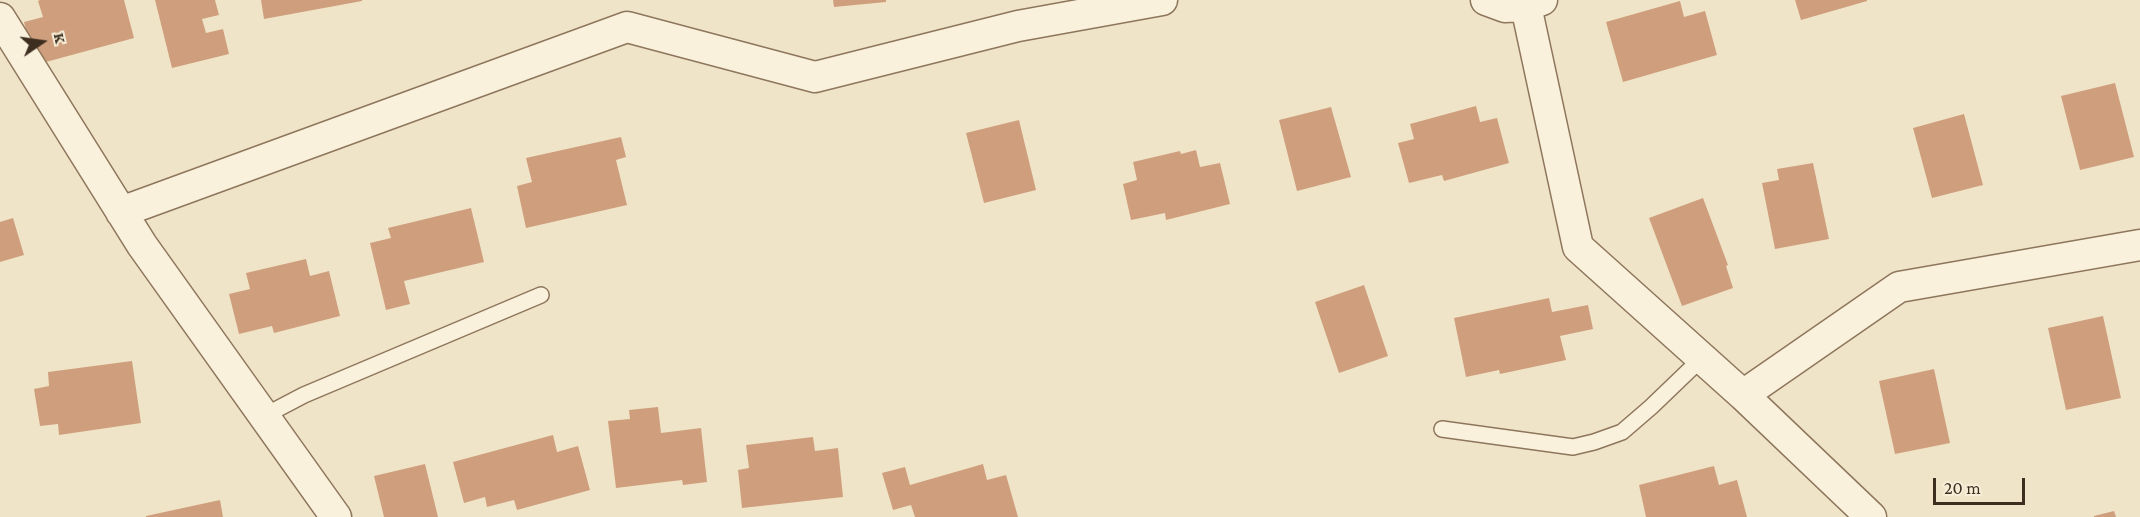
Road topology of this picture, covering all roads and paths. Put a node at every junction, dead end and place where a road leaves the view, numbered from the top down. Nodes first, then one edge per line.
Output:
1 (1162, 0) edge
2 (1486, 0) edge
3 (1534, 3) edge
4 (1014, 13) edge
5 (0, 18) edge
6 (121, 212) junction
7 (2140, 245) edge
8 (541, 295) dead end
9 (1702, 358) junction
10 (1743, 395) junction
11 (264, 416) junction
12 (1442, 429) dead end
13 (336, 517) edge
14 (1871, 517) edge

1 - 4 street
2 - 3 street
3 - 9 street
4 - 6 street
5 - 6 street
6 - 11 street
7 - 10 street
8 - 11 lane
9 - 10 street
9 - 12 lane
10 - 14 street
11 - 13 street

